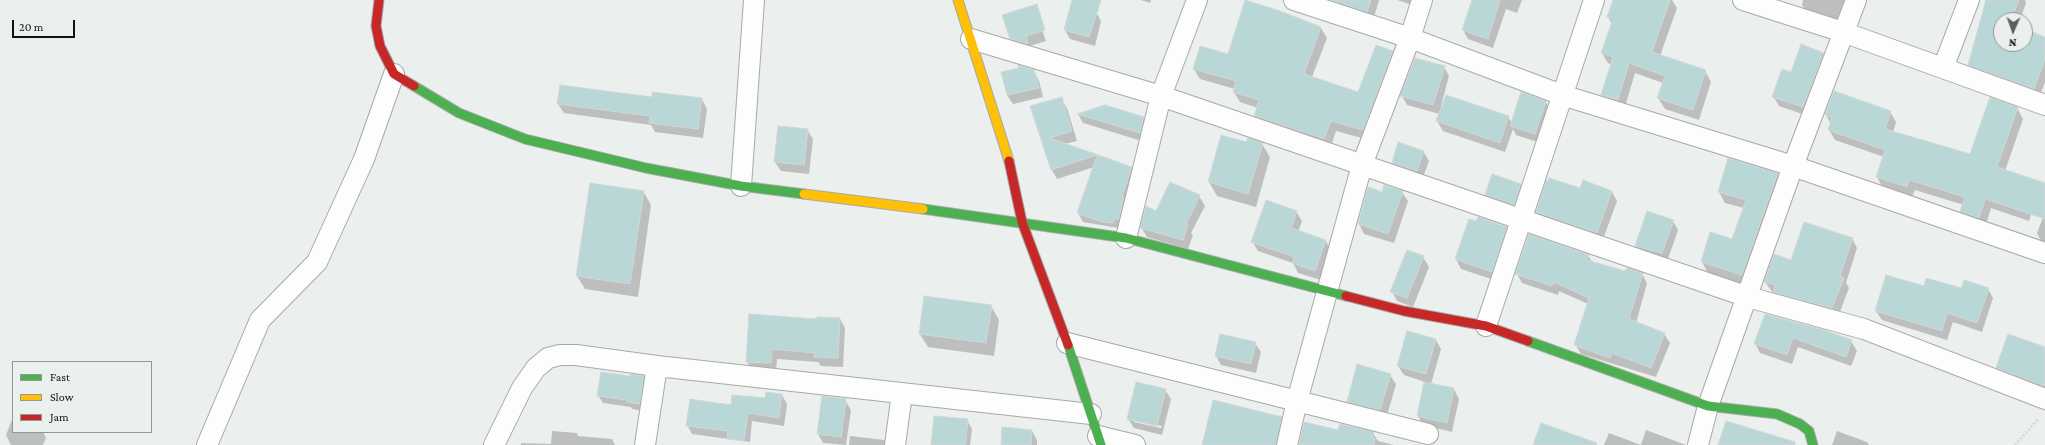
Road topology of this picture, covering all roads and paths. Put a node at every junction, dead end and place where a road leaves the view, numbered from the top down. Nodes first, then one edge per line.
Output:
1 (379, 0) edge
2 (754, 0) edge
3 (958, 0) edge
4 (1196, 0) edge
5 (1294, 0) edge
6 (1422, 0) edge
7 (1594, 0) edge
8 (1743, 0) edge
9 (1856, 0) edge
10 (1969, 0) edge
11 (1843, 32) junction
12 (1410, 38) junction
13 (971, 40) junction
14 (1943, 68) junction
15 (394, 74) junction
16 (1562, 95) junction
17 (1162, 96) junction
18 (2044, 101) edge
19 (1362, 165) junction
20 (1793, 166) junction
21 (741, 186) junction
22 (1521, 219) junction
23 (1022, 222) junction
24 (1126, 238) junction
25 (2045, 252) edge
26 (1328, 292) junction
27 (1748, 297) junction
28 (1486, 326) junction
29 (1067, 343) junction
30 (657, 366) junction
31 (902, 393) junction
32 (1297, 401) junction
33 (1708, 406) junction
34 (2043, 408) edge
35 (1091, 414) junction
36 (1428, 434) dead end
37 (1100, 441) edge
38 (207, 445) edge
39 (494, 445) edge
40 (645, 445) edge
41 (895, 445) edge
42 (1135, 445) edge
43 (1287, 445) edge
44 (1698, 445) edge
45 (1813, 445) edge
46 (2016, 445) edge

1 - 15 street
2 - 21 street
3 - 13 street
4 - 17 street
5 - 12 street
6 - 12 street
7 - 16 street
8 - 11 street
9 - 11 street
10 - 14 street
11 - 14 street
11 - 20 street
12 - 16 street
12 - 19 street
13 - 17 street
13 - 23 street
14 - 18 street
15 - 21 street
15 - 38 street
16 - 20 street
16 - 22 street
17 - 19 street
17 - 24 street
19 - 22 street
19 - 26 street
20 - 25 street
20 - 27 street
21 - 23 street
22 - 27 street
22 - 28 street
23 - 24 street
23 - 29 street
24 - 26 street
26 - 28 street
26 - 32 street
27 - 33 street
27 - 34 street
28 - 33 street
29 - 32 street
29 - 35 street
30 - 31 street
30 - 39 street
30 - 40 street
31 - 35 street
31 - 41 street
32 - 36 street
32 - 43 street
33 - 44 street
33 - 45 street
34 - 46 path
35 - 37 street
37 - 42 street

